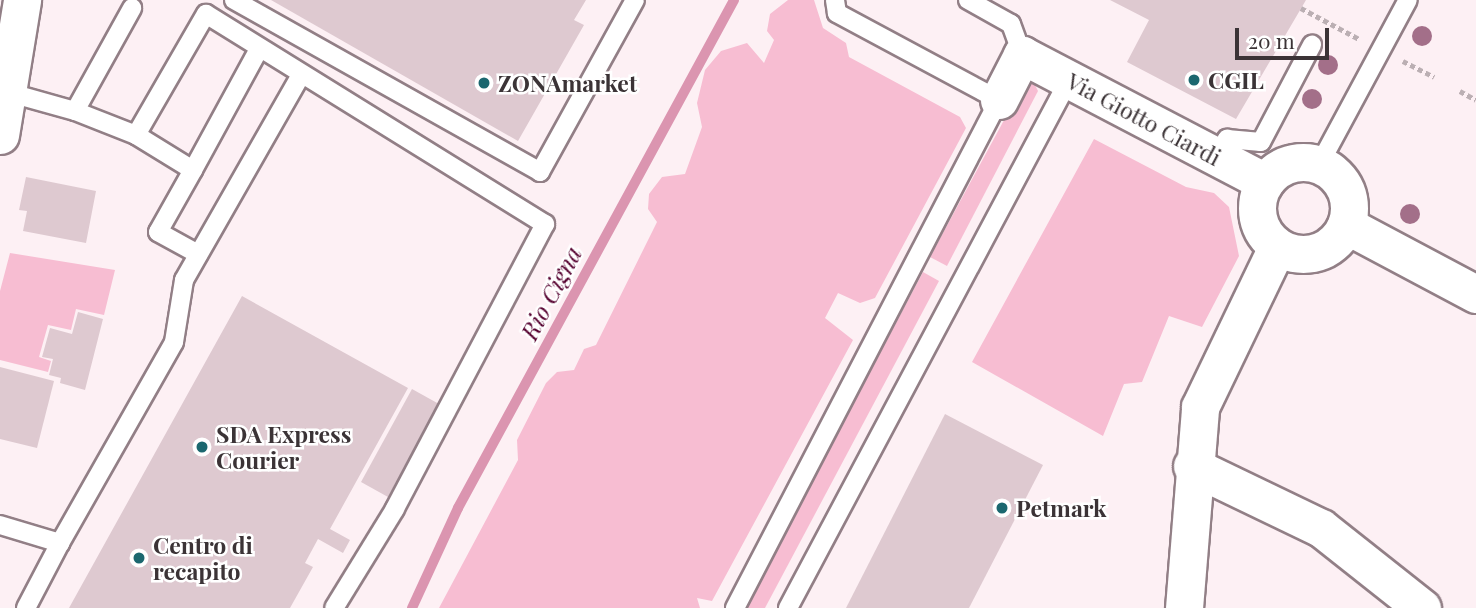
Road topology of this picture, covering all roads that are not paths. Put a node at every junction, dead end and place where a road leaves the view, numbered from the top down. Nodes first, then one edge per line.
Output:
1 (22, 0) edge
2 (234, 0) edge
3 (635, 0) edge
4 (835, 0) edge
5 (968, 0) edge
6 (1408, 0) edge
7 (132, 8) dead end
8 (1312, 45) dead end
9 (259, 49) junction
10 (1022, 55) junction
11 (301, 75) junction
12 (1069, 80) junction
13 (7, 92) junction
14 (999, 100) junction
15 (75, 111) junction
16 (0, 135) edge
17 (136, 135) junction
18 (1217, 157) junction
19 (1318, 165) junction
20 (193, 170) junction
21 (1265, 182) junction
22 (1346, 225) junction
23 (1277, 247) junction
24 (198, 254) junction
25 (1476, 294) edge
26 (1192, 466) junction
27 (0, 525) edge
28 (60, 543) junction
29 (26, 608) edge
30 (334, 608) edge
31 (735, 608) edge
32 (788, 608) edge
33 (1184, 608) edge
34 (1422, 608) edge

1 - 13 street
2 - 3 lane
4 - 14 lane
5 - 10 lane
6 - 19 lane
7 - 15 lane
8 - 18 lane
9 - 11 lane
9 - 17 lane
9 - 20 lane
10 - 12 street, Via Giotto Ciardi
10 - 14 street
11 - 24 lane
11 - 30 lane
12 - 18 street, Via Giotto Ciardi
12 - 32 lane
13 - 15 lane
13 - 16 street
14 - 31 lane
15 - 17 lane
17 - 20 lane
18 - 21 street, Via Giotto Ciardi
19 - 21 street
19 - 22 street
20 - 24 lane
21 - 23 street
22 - 23 street
22 - 25 street
23 - 26 street
24 - 28 lane
26 - 33 street
26 - 34 street
27 - 28 lane
28 - 29 lane

